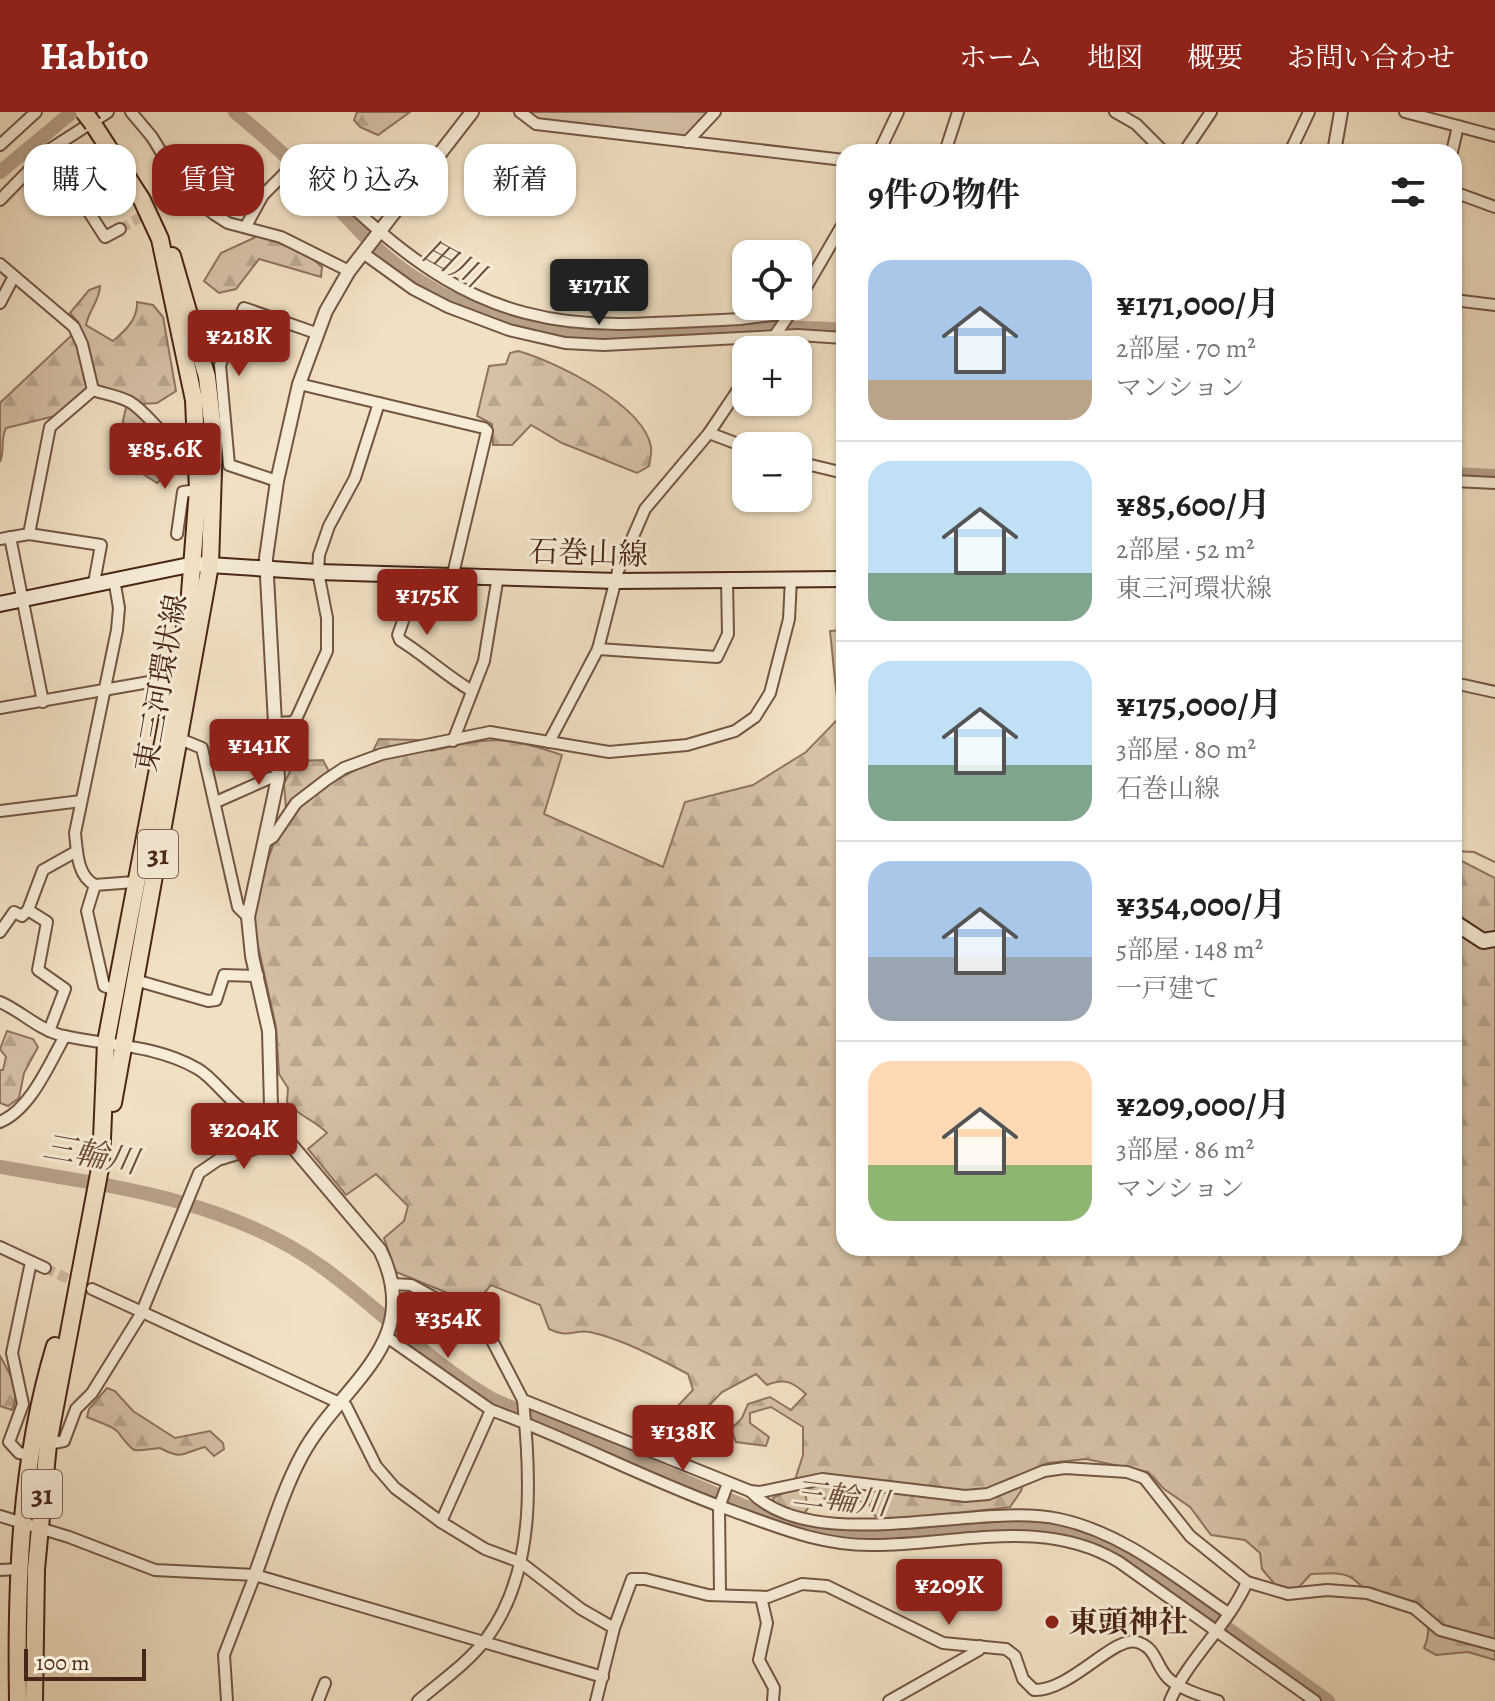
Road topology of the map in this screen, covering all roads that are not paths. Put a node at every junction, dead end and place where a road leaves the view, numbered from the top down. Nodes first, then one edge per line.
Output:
1 (108, 112) edge
2 (131, 112) edge
3 (472, 112) edge
4 (520, 112) edge
5 (715, 112) edge
6 (898, 112) edge
7 (958, 112) edge
8 (1115, 112) edge
9 (1211, 112) edge
10 (1309, 112) edge
11 (1341, 112) edge
12 (1405, 112) edge
13 (27, 114) edge
14 (89, 118) edge
15 (1458, 126) junction
16 (1495, 136) edge
17 (687, 142) junction
18 (58, 144) edge
19 (156, 144) edge
20 (883, 144) edge
21 (948, 144) edge
22 (1156, 144) edge
23 (1189, 144) edge
24 (1294, 144) edge
25 (1335, 144) edge
26 (1454, 144) edge
27 (0, 145) edge
28 (836, 159) edge
29 (24, 176) edge
30 (1462, 195) edge
31 (0, 200) edge
32 (1495, 207) edge
33 (91, 216) edge
34 (219, 216) edge
35 (246, 226) junction
36 (120, 229) dead end
37 (378, 234) junction
38 (836, 236) edge
39 (160, 239) junction
40 (365, 251) junction
41 (0, 264) edge
42 (349, 271) junction
43 (812, 277) edge
44 (13, 278) junction
45 (1462, 301) edge
46 (0, 303) edge
47 (1495, 305) edge
48 (732, 317) edge
49 (785, 320) edge
50 (316, 333) junction
51 (775, 335) junction
52 (836, 338) edge
53 (299, 384) junction
54 (93, 390) junction
55 (732, 399) edge
56 (379, 403) junction
57 (709, 433) junction
58 (732, 442) edge
59 (198, 450) junction
60 (812, 465) edge
61 (836, 471) edge
62 (277, 481) junction
63 (1462, 481) edge
64 (1495, 483) edge
65 (198, 490) junction
66 (29, 534) junction
67 (177, 534) dead end
68 (5, 538) edge
69 (202, 565) junction
70 (266, 569) junction
71 (318, 572) junction
72 (420, 573) junction
73 (453, 574) junction
74 (498, 576) junction
75 (114, 579) junction
76 (791, 579) junction
77 (836, 579) edge
78 (727, 580) junction
79 (617, 581) junction
80 (94, 583) junction
81 (23, 599) junction
82 (0, 604) edge
83 (598, 649) junction
84 (174, 682) junction
85 (1462, 685) edge
86 (472, 691) junction
87 (104, 692) junction
88 (1495, 692) edge
89 (43, 702) junction
90 (0, 708) edge
91 (276, 723) junction
92 (180, 739) junction
93 (453, 741) junction
94 (549, 742) junction
95 (278, 778) junction
96 (81, 801) junction
97 (216, 802) junction
98 (0, 811) edge
99 (265, 842) junction
100 (77, 851) junction
101 (134, 882) junction
102 (95, 885) junction
103 (28, 910) junction
104 (248, 917) junction
105 (1462, 927) edge
106 (0, 932) edge
107 (1495, 939) edge
108 (258, 976) junction
109 (135, 980) junction
110 (115, 990) junction
111 (0, 1002) edge
112 (49, 1031) junction
113 (65, 1036) junction
114 (114, 1043) junction
115 (273, 1117) junction
116 (0, 1122) edge
117 (281, 1133) junction
118 (0, 1247) edge
119 (31, 1262) junction
120 (45, 1268) tunnel mouth
121 (392, 1284) junction
122 (83, 1290) junction
123 (141, 1314) junction
124 (388, 1336) junction
125 (340, 1402) junction
126 (523, 1402) junction
127 (491, 1410) junction
128 (524, 1422) junction
129 (48, 1444) junction
130 (30, 1455) junction
131 (727, 1486) junction
132 (750, 1491) junction
133 (719, 1504) junction
134 (0, 1516) edge
135 (441, 1522) junction
136 (31, 1526) junction
137 (520, 1562) junction
138 (19, 1569) junction
139 (0, 1570) edge
140 (255, 1575) junction
141 (1247, 1582) junction
142 (720, 1593) junction
143 (761, 1597) junction
144 (1222, 1621) junction
145 (614, 1628) junction
146 (483, 1643) junction
147 (1495, 1645) edge
148 (980, 1646) junction
149 (603, 1677) junction
150 (325, 1683) dead end
151 (1177, 1684) junction
152 (18, 1701) edge
153 (34, 1701) edge
154 (227, 1701) edge
155 (318, 1701) edge
156 (418, 1701) edge
157 (596, 1701) edge
158 (773, 1701) edge
159 (889, 1701) edge
160 (1170, 1701) edge
161 (1218, 1701) edge
162 (1315, 1701) edge

1 - 18 street
2 - 19 street
3 - 37 street
4 - 17 street
5 - 17 street
6 - 20 street
7 - 21 street
8 - 22 street
9 - 23 street
10 - 24 street
11 - 25 street
12 - 15 street
13 - 27 street
14 - 39 main road, 東三河環状線 / 31
15 - 16 street
15 - 26 street
17 - 28 street
29 - 31 street
30 - 32 street
33 - 36 street
34 - 35 street
35 - 37 street
35 - 42 street
37 - 40 street
37 - 48 street
38 - 43 street
39 - 59 main road, 東三河環状線 / 31
39 - 69 main road, 東三河環状線 / 31
40 - 42 street
40 - 51 street
41 - 44 street
42 - 50 street
44 - 46 street
44 - 54 street
45 - 47 street
49 - 51 street
50 - 53 street
50 - 62 street
51 - 52 street
53 - 56 street
53 - 62 street
54 - 59 street
54 - 66 street
55 - 57 street
56 - 71 street
56 - 73 street
57 - 58 street
57 - 79 street
59 - 65 main road, 東三河環状線 / 31
60 - 61 street
62 - 70 street
63 - 64 street
65 - 67 street
65 - 69 main road, 東三河環状線 / 31
66 - 68 street
66 - 80 street
68 - 81 street
69 - 70 main road, 石巻山線
69 - 75 main road, 石巻山線
69 - 84 main road, 東三河環状線 / 31
69 - 92 main road, 東三河環状線 / 31
70 - 71 main road, 石巻山線
70 - 91 street
71 - 72 main road, 石巻山線
71 - 91 street
72 - 73 main road, 石巻山線
72 - 86 street
73 - 74 main road, 石巻山線
74 - 79 main road, 石巻山線
74 - 86 street
75 - 80 main road, 石巻山線
75 - 87 street
76 - 77 main road, 石巻山線
76 - 78 main road, 石巻山線
76 - 94 street
78 - 79 main road, 石巻山線
78 - 83 street
79 - 83 street
80 - 81 main road, 石巻山線
81 - 82 main road, 石巻山線
81 - 89 street
83 - 94 street
84 - 87 street
84 - 101 main road, 東三河環状線 / 31
85 - 88 street
86 - 93 street
87 - 89 street
87 - 96 street
89 - 90 street
91 - 95 street
92 - 97 street
92 - 109 main road, 東三河環状線 / 31
93 - 94 street
93 - 99 street
95 - 97 street
95 - 99 street
96 - 98 street
96 - 100 street
97 - 104 street
99 - 104 street
100 - 102 street
100 - 103 street
101 - 102 street
101 - 110 main road, 東三河環状線 / 31
102 - 110 street
103 - 106 street
103 - 112 street
104 - 108 street
105 - 107 main road
108 - 109 street
108 - 115 street
109 - 114 main road, 東三河環状線 / 31
110 - 114 main road, 東三河環状線 / 31
111 - 112 street
112 - 113 street
113 - 114 street
113 - 116 street
114 - 115 street
114 - 122 main road, 東三河環状線 / 31
115 - 117 street
117 - 121 street
117 - 123 street
118 - 119 street
119 - 120 street
119 - 130 street
121 - 124 street
121 - 126 street
122 - 123 street
122 - 129 main road, 東三河環状線 / 31
122 - 130 main road, 東三河環状線 / 31
123 - 125 street
123 - 129 street
124 - 125 street
124 - 127 street
125 - 135 street
125 - 140 street
126 - 128 street
126 - 131 street
127 - 128 street
127 - 135 street
128 - 133 street
128 - 137 street
129 - 136 main road, 東三河環状線 / 31
130 - 136 main road, 東三河環状線 / 31
131 - 132 street
131 - 133 street
132 - 141 street
132 - 144 street
133 - 142 street
133 - 144 street
134 - 136 street
135 - 137 street
136 - 138 main road, 東三河環状線 / 31
136 - 140 street
136 - 153 main road, 東三河環状線 / 31
137 - 145 street
137 - 146 street
138 - 139 street
138 - 152 main road, 東三河環状線 / 31
140 - 146 street
140 - 154 street
141 - 144 street
141 - 147 street
142 - 143 street
142 - 145 street
143 - 148 street
143 - 158 street
144 - 151 street
144 - 162 street
145 - 149 street
146 - 149 street
146 - 156 street
148 - 151 street
148 - 159 street
149 - 157 street
150 - 155 street
151 - 160 street
151 - 161 street

